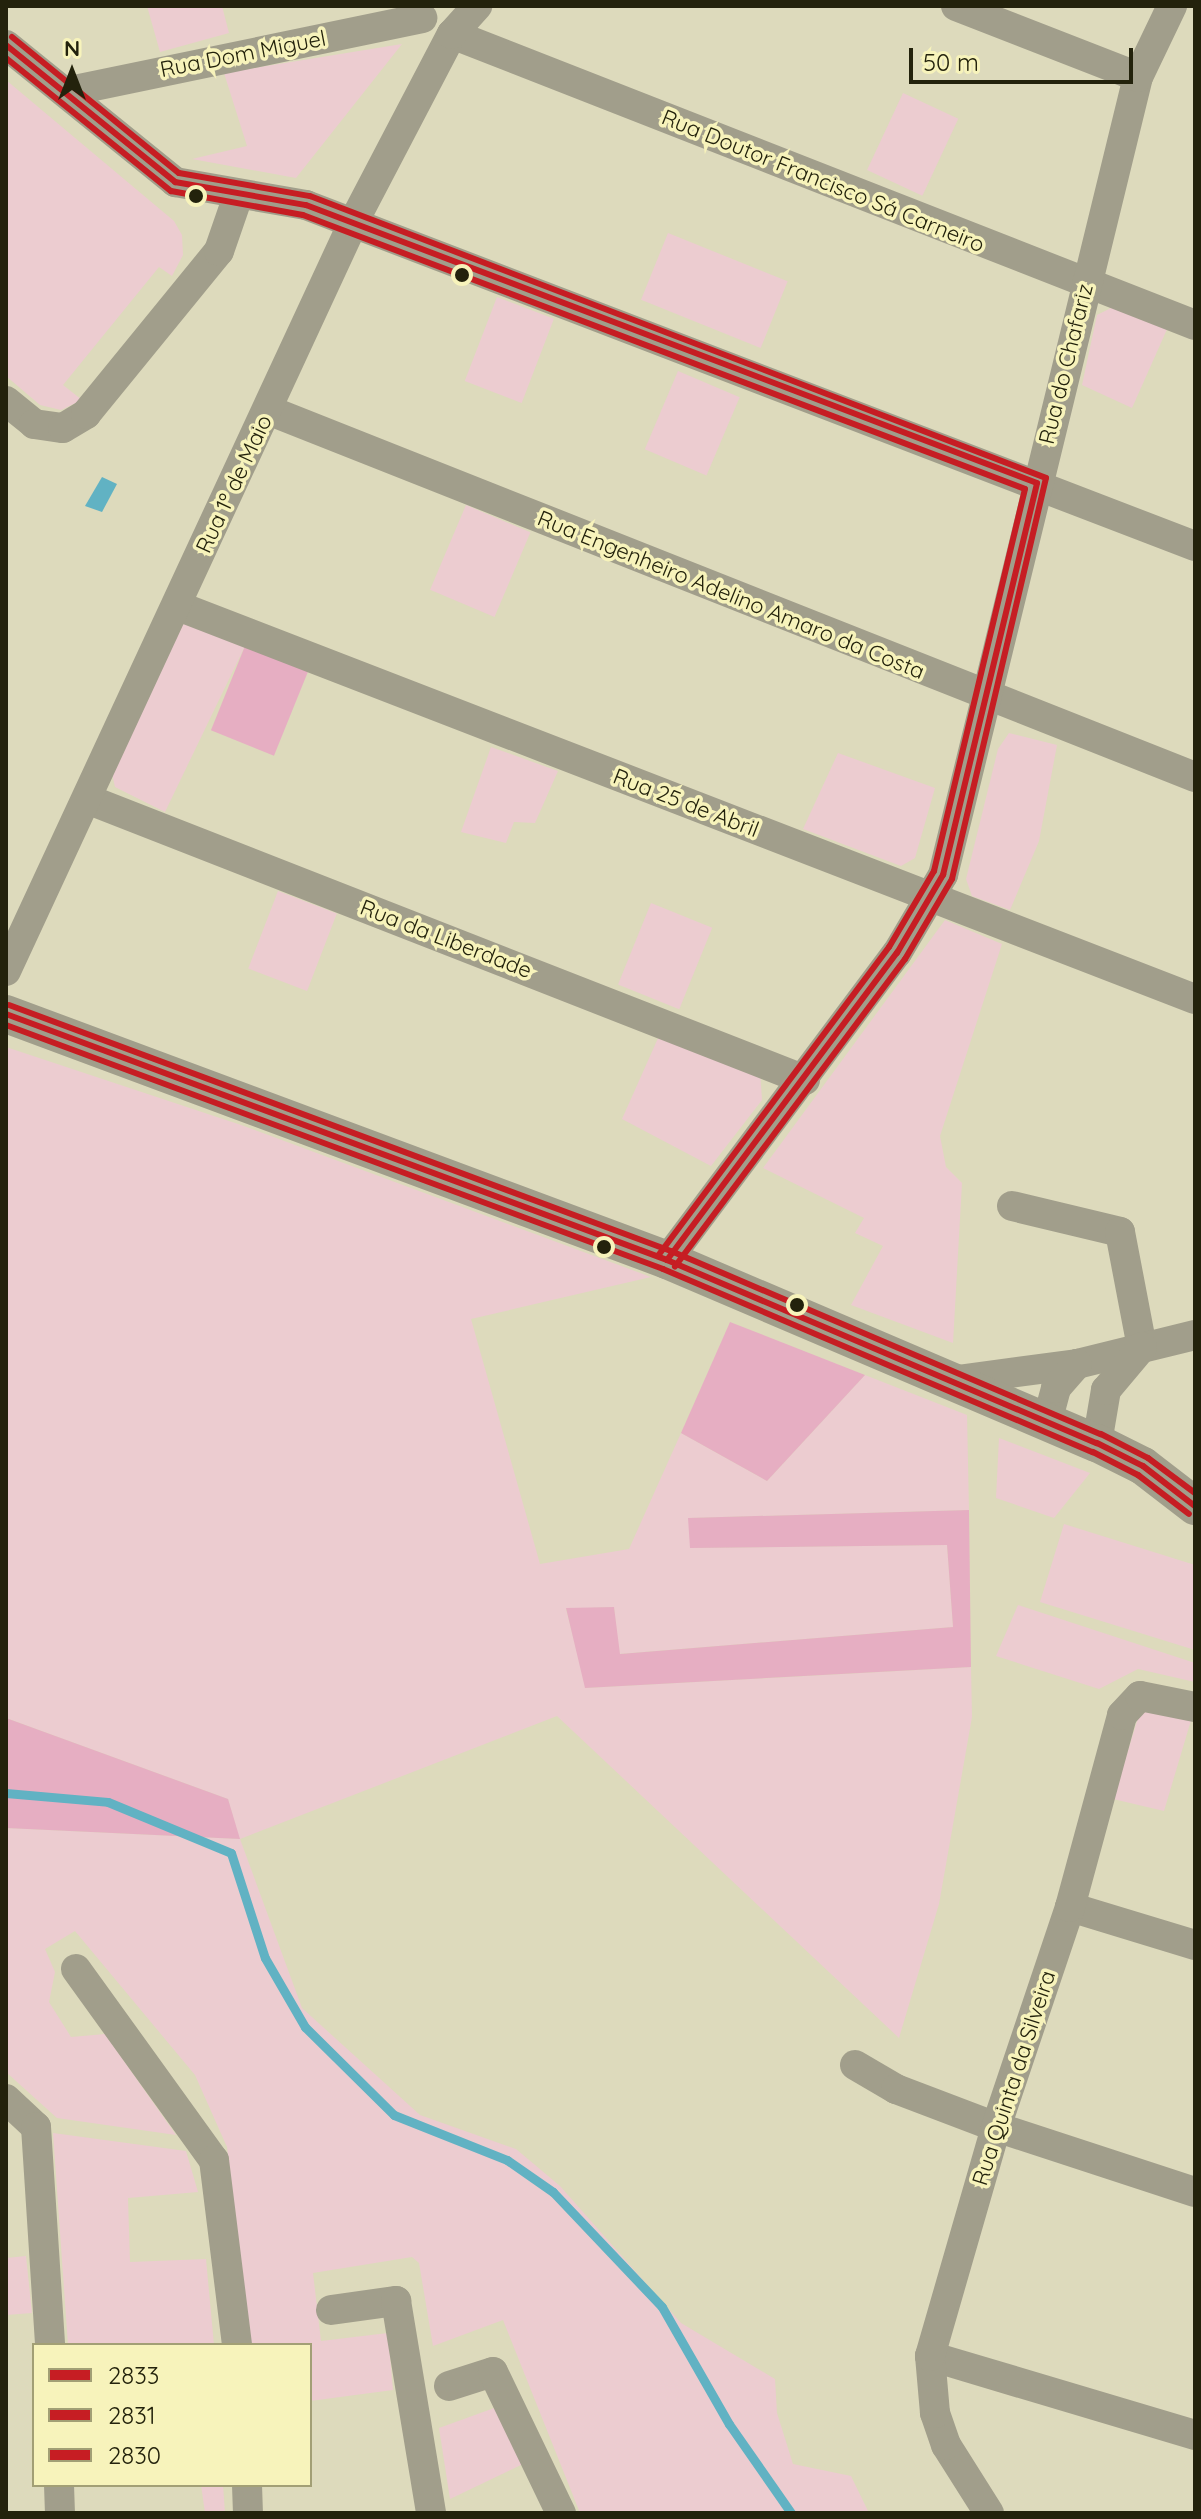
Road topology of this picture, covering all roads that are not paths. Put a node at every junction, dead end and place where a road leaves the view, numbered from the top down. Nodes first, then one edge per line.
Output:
1 (477, 6) edge
2 (956, 6) edge
3 (1172, 6) edge
4 (422, 18) dead end
5 (452, 34) junction
6 (6, 45) edge
7 (1138, 77) junction
8 (65, 92) junction
9 (238, 196) junction
10 (353, 223) junction
11 (1085, 284) junction
12 (1195, 325) edge
13 (6, 401) edge
14 (268, 410) junction
15 (1037, 483) junction
16 (1195, 546) edge
17 (178, 606) junction
18 (986, 695) junction
19 (1195, 777) edge
20 (87, 799) junction
21 (932, 898) junction
22 (6, 971) edge
23 (1195, 999) edge
24 (6, 1014) edge
25 (805, 1080) junction
26 (1012, 1206) dead end
27 (667, 1260) junction
28 (1195, 1335) edge
29 (1142, 1347) junction
30 (1077, 1364) junction
31 (950, 1381) junction
32 (1047, 1422) junction
33 (1097, 1443) junction
34 (1195, 1506) edge
35 (1195, 1707) edge
36 (1070, 1907) junction
37 (1195, 1945) edge
38 (76, 1969) dead end
39 (855, 2065) dead end
40 (6, 2099) edge
41 (6, 2121) edge
42 (36, 2127) junction
43 (996, 2127) junction
44 (1195, 2192) edge
45 (331, 2310) dead end
46 (50, 2343) edge
47 (237, 2343) edge
48 (930, 2356) junction
49 (449, 2386) dead end
50 (1195, 2435) edge
51 (59, 2487) edge
52 (247, 2487) edge
53 (60, 2513) edge
54 (248, 2513) edge
55 (431, 2513) edge
56 (561, 2513) edge
57 (989, 2513) edge

1 - 5 street, Rua 1º de Maio
2 - 7 street
3 - 7 street, Rua do Chafariz
4 - 8 street, Rua Dom Miguel
5 - 10 street, Rua 1º de Maio
5 - 11 street, Rua Doutor Francisco Sá Carneiro
6 - 8 street
7 - 11 street, Rua do Chafariz
8 - 9 street
9 - 10 street
9 - 13 street
10 - 14 street, Rua 1º de Maio
10 - 15 street
11 - 12 street, Rua Doutor Francisco Sá Carneiro
11 - 15 street, Rua do Chafariz
14 - 17 street, Rua 1º de Maio
14 - 18 street, Rua Engenheiro Adelino Amaro da Costa
15 - 16 street
15 - 18 street, Rua do Chafariz
17 - 20 street, Rua 1º de Maio
17 - 21 street, Rua 25 de Abril
18 - 19 street, Rua Engenheiro Adelino Amaro da Costa
18 - 21 street, Rua do Chafariz
20 - 22 street, Rua 1º de Maio
20 - 25 street, Rua da Liberdade
21 - 23 street, Rua 25 de Abril
21 - 25 street, Rua do Chafariz
24 - 27 street
25 - 27 street, Rua do Chafariz
26 - 29 street
27 - 31 street
28 - 29 street
29 - 30 street
29 - 33 street
30 - 31 street
30 - 32 street
31 - 32 street
32 - 33 street
33 - 34 street
35 - 36 street, Rua Quinta da Silveira
36 - 37 street
36 - 43 street, Rua Quinta da Silveira
38 - 47 street
39 - 43 street
40 - 42 street
41 - 42 street
42 - 46 street
43 - 44 street
43 - 48 street, Rua Quinta da Silveira
45 - 55 street
48 - 50 street
48 - 57 street, Rua Quinta da Silveira
49 - 56 street
51 - 53 street
52 - 54 street

